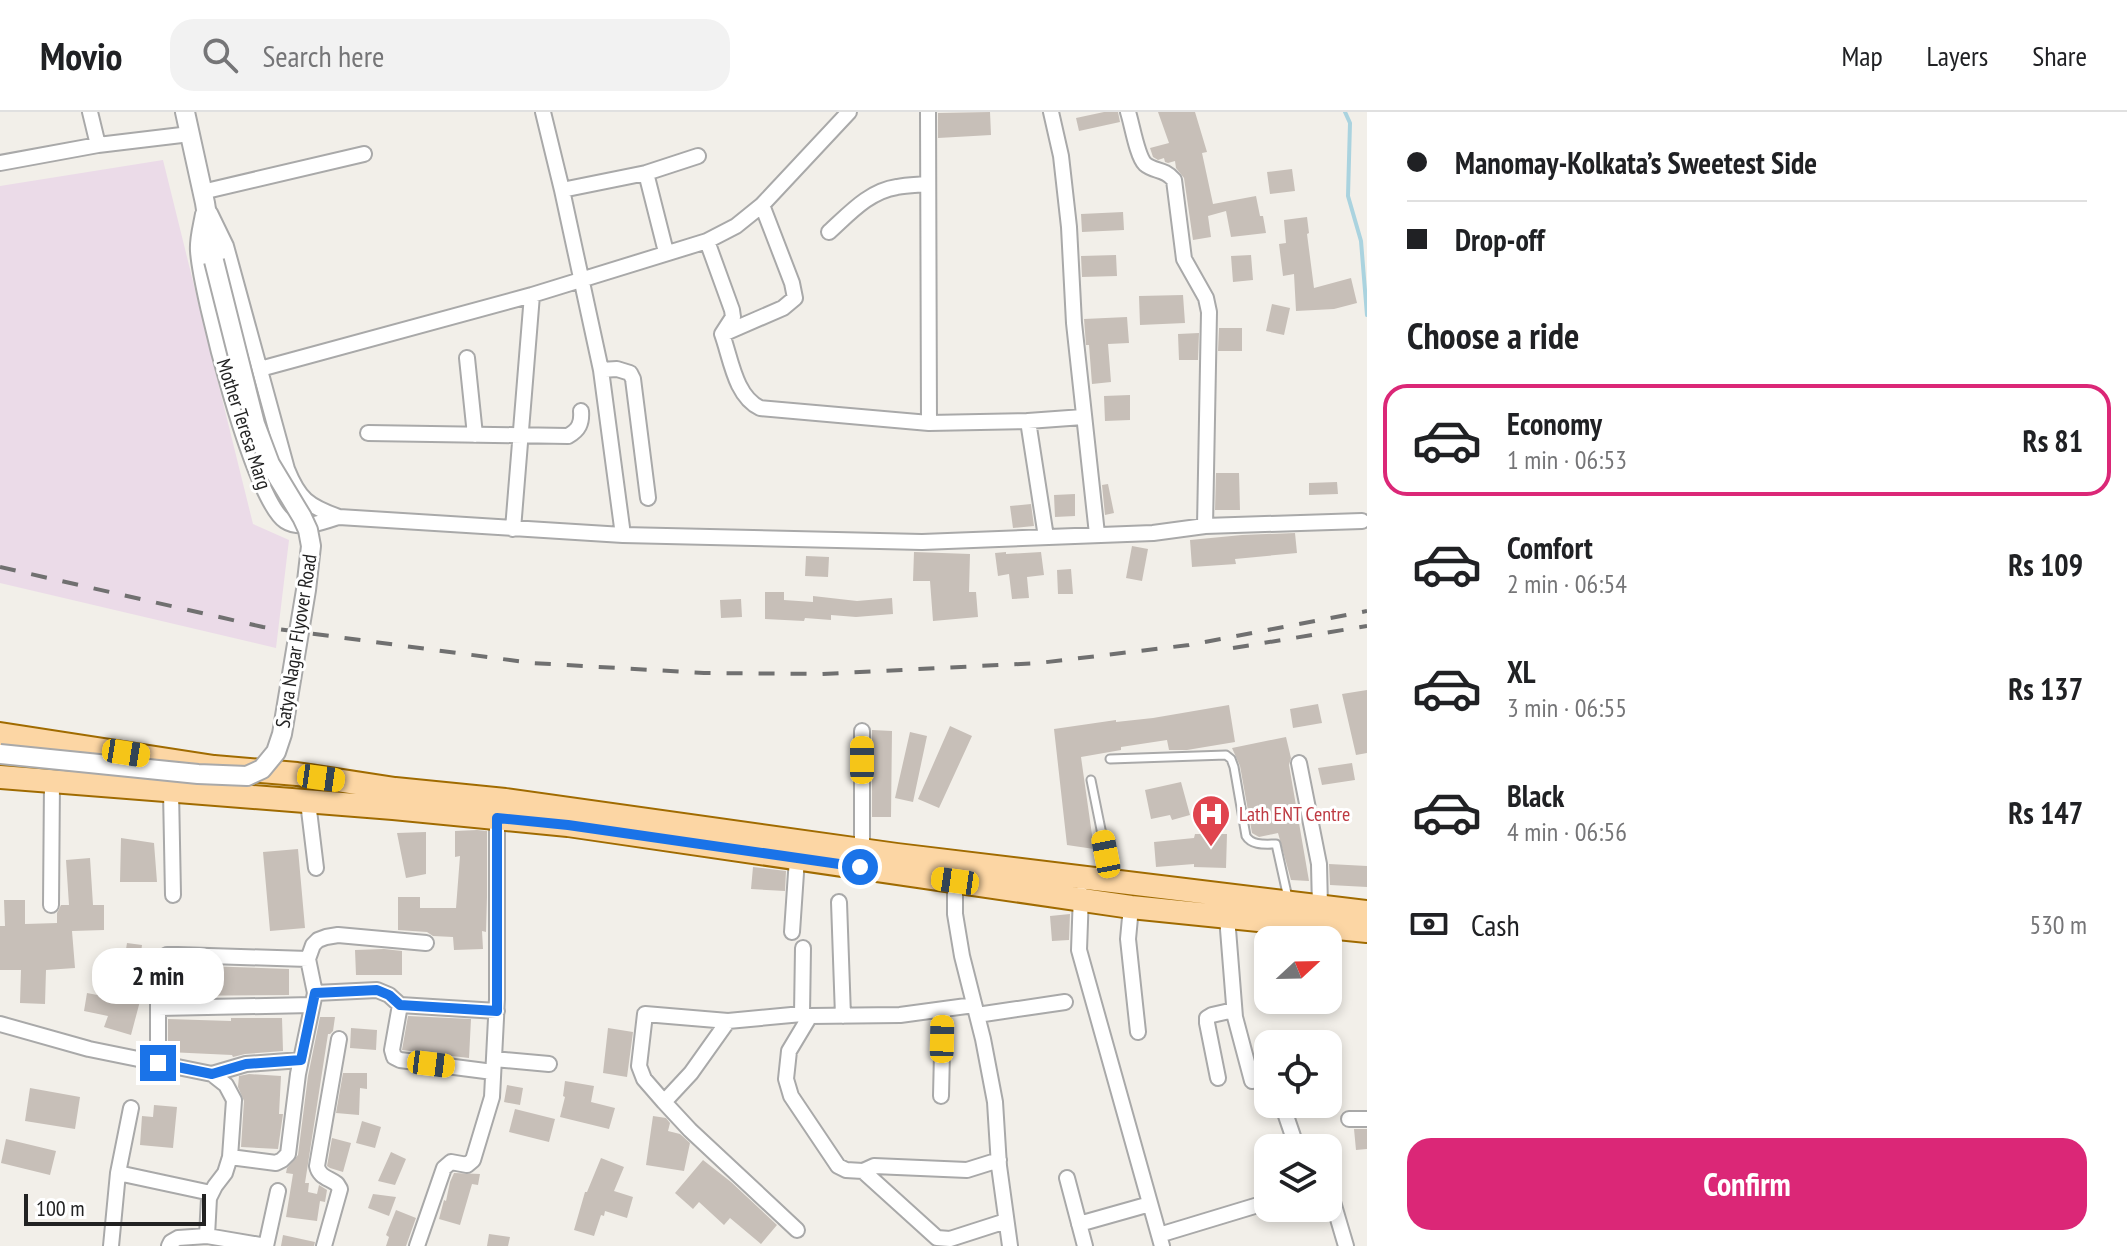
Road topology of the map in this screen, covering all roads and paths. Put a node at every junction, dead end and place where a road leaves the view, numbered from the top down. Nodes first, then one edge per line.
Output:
1 (90, 112) edge
2 (185, 112) edge
3 (543, 112) edge
4 (849, 112) edge
5 (928, 112) edge
6 (1051, 112) edge
7 (1128, 112) edge
8 (190, 134) junction
9 (98, 145) junction
10 (364, 154) dead end
11 (698, 156) dead end
12 (0, 163) edge
13 (646, 173) junction
14 (928, 184) junction
15 (562, 190) junction
16 (203, 198) junction
17 (762, 205) junction
18 (829, 232) dead end
19 (707, 241) junction
20 (666, 252) junction
21 (214, 261) joint
22 (581, 279) junction
23 (532, 295) junction
24 (722, 334) junction
25 (467, 358) dead end
26 (260, 369) junction
27 (601, 370) junction
28 (581, 411) dead end
29 (1083, 417) junction
30 (1028, 421) junction
31 (929, 423) junction
32 (368, 433) dead end
33 (475, 435) junction
34 (520, 435) junction
35 (648, 498) dead end
36 (339, 517) junction
37 (1362, 521) dead end
38 (1205, 526) junction
39 (513, 529) junction
40 (1097, 534) junction
41 (623, 535) junction
42 (1046, 537) junction
43 (862, 731) dead end
44 (0, 734) edge
45 (126, 753) junction
46 (0, 754) edge
47 (1110, 759) dead end
48 (1299, 763) dead end
49 (0, 777) edge
50 (1091, 780) dead end
51 (52, 781) junction
52 (124, 787) junction
53 (171, 791) junction
54 (394, 798) junction
55 (308, 802) junction
56 (497, 818) junction
57 (862, 849) junction
58 (797, 858) junction
59 (316, 868) dead end
60 (955, 881) junction
61 (1112, 881) junction
62 (1082, 889) junction
63 (173, 895) dead end
64 (839, 902) dead end
65 (1289, 904) junction
66 (51, 905) dead end
67 (1131, 907) junction
68 (1320, 907) junction
69 (1367, 912) edge
70 (1227, 917) junction
71 (1367, 931) edge
72 (792, 932) dead end
73 (426, 943) dead end
74 (803, 948) dead end
75 (308, 959) junction
76 (314, 999) junction
77 (1065, 1002) dead end
78 (400, 1005) junction
79 (158, 1008) junction
80 (943, 1010) junction
81 (975, 1010) junction
82 (1234, 1010) junction
83 (497, 1011) junction
84 (806, 1015) junction
85 (843, 1016) junction
86 (728, 1021) junction
87 (0, 1024) edge
88 (1138, 1032) dead end
89 (339, 1039) dead end
90 (301, 1060) junction
91 (158, 1063) junction
92 (549, 1064) dead end
93 (494, 1066) junction
94 (212, 1074) junction
95 (1218, 1078) dead end
96 (1252, 1081) dead end
97 (941, 1096) dead end
98 (664, 1102) junction
99 (131, 1108) dead end
100 (1349, 1119) dead end
101 (1367, 1119) edge
102 (230, 1157) junction
103 (999, 1160) junction
104 (863, 1171) junction
105 (118, 1173) junction
106 (1067, 1178) dead end
107 (278, 1191) dead end
108 (211, 1193) junction
109 (1150, 1204) junction
110 (1254, 1207) edge
111 (1006, 1221) junction
112 (1339, 1222) edge
113 (1079, 1224) junction
114 (797, 1230) dead end
115 (207, 1236) junction
116 (1161, 1240) edge
117 (111, 1246) edge
118 (169, 1246) edge
119 (266, 1246) edge
120 (324, 1246) edge
121 (417, 1246) edge
122 (1010, 1246) edge
123 (1085, 1246) edge
124 (1346, 1246) edge

1 - 9 street
2 - 8 street, Mother Teresa Marg
3 - 15 street
4 - 17 street
5 - 14 street
6 - 29 street
7 - 38 street
8 - 9 street
8 - 16 street, Mother Teresa Marg
9 - 12 street
10 - 16 street
11 - 13 street
13 - 15 street
13 - 20 street
14 - 18 street
14 - 31 street
15 - 22 street
16 - 21 street, Mother Teresa Marg
16 - 26 street, Mother Teresa Marg
16 - 36 street, Mother Teresa Marg
17 - 19 street
17 - 24 street
19 - 20 street
19 - 24 street
20 - 22 street
21 - 46 street, Satya Nagar Flyover Road, bridge
22 - 23 street
22 - 27 street
23 - 26 street
23 - 34 street
24 - 31 street
25 - 33 street
26 - 36 street, Mother Teresa Marg
27 - 35 street
27 - 41 street
28 - 34 street
29 - 30 street
29 - 40 street
30 - 31 street
30 - 42 street
32 - 33 street
33 - 34 street
34 - 39 street
36 - 39 street
37 - 38 street
38 - 40 street
39 - 41 street
40 - 42 street
41 - 42 street
43 - 57 street
44 - 45 main road
45 - 52 main road
45 - 54 main road
47 - 65 lane
48 - 68 street
49 - 51 main road
50 - 61 lane
51 - 52 main road
51 - 66 street
52 - 53 main road
53 - 55 main road
53 - 63 street
54 - 55 main road
54 - 56 main road
54 - 57 main road
55 - 59 street
56 - 58 main road
56 - 83 street
57 - 62 main road
58 - 60 main road
58 - 72 street
60 - 62 main road
60 - 81 street
61 - 62 main road
61 - 65 main road
62 - 67 main road
62 - 109 street
64 - 85 street
65 - 68 main road
67 - 70 main road
67 - 88 street
68 - 69 main road
70 - 71 main road
70 - 82 street
73 - 75 street
74 - 84 street
75 - 76 street
75 - 79 street
76 - 78 street
76 - 79 street
76 - 90 street
77 - 81 street
78 - 83 street
78 - 93 street
79 - 91 street
80 - 81 street
80 - 85 street
80 - 97 street
81 - 103 street
82 - 95 street
82 - 96 street
83 - 93 street
84 - 85 street
84 - 86 street
84 - 104 street
86 - 98 street
86 - 98 street
87 - 91 street
89 - 120 street
90 - 94 street
90 - 102 street
91 - 94 street
92 - 93 street
93 - 121 street
94 - 102 street
98 - 114 street
99 - 105 street
100 - 101 street
102 - 108 street
103 - 104 street
103 - 111 street
104 - 111 street
105 - 108 street
105 - 117 street
106 - 113 street
107 - 119 street
108 - 115 street
109 - 113 street
109 - 116 street
110 - 116 street
111 - 122 street
112 - 124 street
113 - 123 street
115 - 118 street
115 - 119 street

